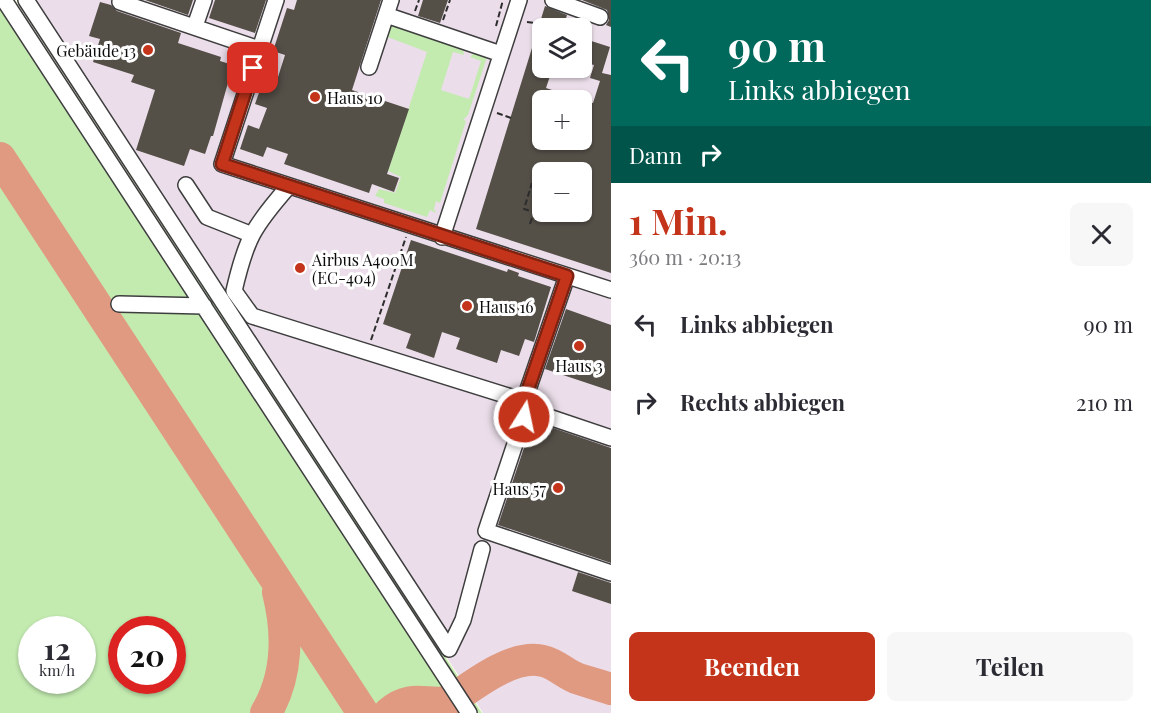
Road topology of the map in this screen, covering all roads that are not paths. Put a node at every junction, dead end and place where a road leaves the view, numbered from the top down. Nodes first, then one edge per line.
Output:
1 (4, 0) edge
2 (26, 0) edge
3 (204, 0) edge
4 (276, 0) edge
5 (392, 0) edge
6 (519, 0) edge
7 (553, 0) edge
8 (120, 2) dead end
9 (386, 15) junction
10 (600, 17) dead end
11 (195, 26) junction
12 (259, 49) junction
13 (496, 52) junction
14 (369, 66) dead end
15 (186, 185) dead end
16 (288, 187) junction
17 (250, 234) junction
18 (442, 237) junction
19 (567, 276) junction
20 (611, 290) edge
21 (119, 304) dead end
22 (204, 306) junction
23 (524, 401) junction
24 (611, 438) edge
25 (482, 549) dead end
26 (611, 573) edge
27 (469, 713) edge

1 - 22 lane
2 - 25 lane
3 - 11 lane
4 - 12 lane
5 - 9 lane
6 - 13 lane
7 - 10 lane
8 - 11 lane
9 - 13 lane
9 - 14 lane
11 - 12 lane
12 - 16 lane
13 - 18 lane
15 - 17 lane
16 - 17 lane
16 - 18 lane
17 - 23 lane
18 - 19 lane
19 - 20 lane
19 - 23 lane
21 - 22 lane
22 - 27 lane
23 - 24 lane
23 - 26 lane

